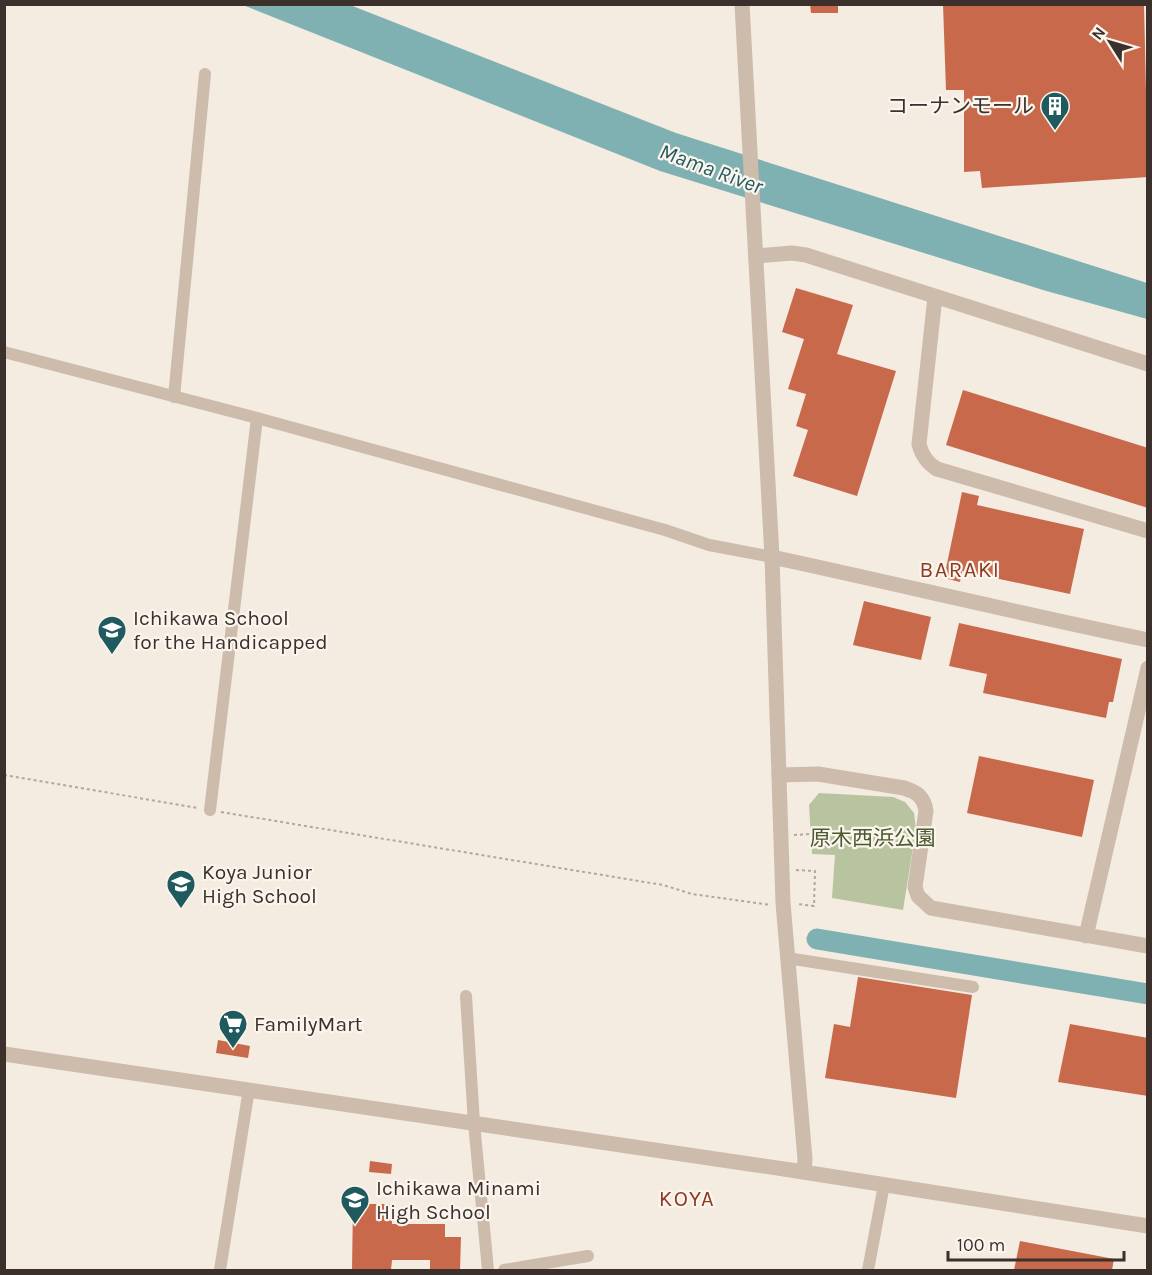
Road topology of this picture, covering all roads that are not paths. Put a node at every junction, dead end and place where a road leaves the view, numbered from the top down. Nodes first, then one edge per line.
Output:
1 (742, 4) edge
2 (206, 74) dead end
3 (756, 256) junction
4 (935, 297) junction
5 (4, 352) edge
6 (1148, 364) edge
7 (174, 397) junction
8 (256, 418) junction
9 (1148, 531) edge
10 (772, 557) junction
11 (1148, 640) edge
12 (1148, 668) edge
13 (779, 775) junction
14 (210, 810) road end
15 (1086, 936) junction
16 (1148, 946) edge
17 (787, 958) junction
18 (973, 987) dead end
19 (466, 996) dead end
20 (4, 1054) edge
21 (249, 1089) junction
22 (474, 1123) junction
23 (804, 1172) junction
24 (884, 1185) junction
25 (1148, 1226) edge
26 (588, 1256) dead end
27 (220, 1270) edge
28 (488, 1270) edge
29 (504, 1270) edge
30 (868, 1270) edge

1 - 3 street
2 - 7 street
3 - 4 street
3 - 10 street
4 - 6 street
4 - 9 street
5 - 7 street
7 - 8 street
8 - 10 street
8 - 14 street
10 - 11 street
10 - 13 street
12 - 15 street
13 - 15 street
13 - 17 street
15 - 16 street
17 - 18 street
17 - 23 street
19 - 22 street
20 - 21 street
21 - 22 street
21 - 27 street
22 - 23 street
22 - 28 street
23 - 24 street
24 - 25 street
24 - 30 street
26 - 29 street

